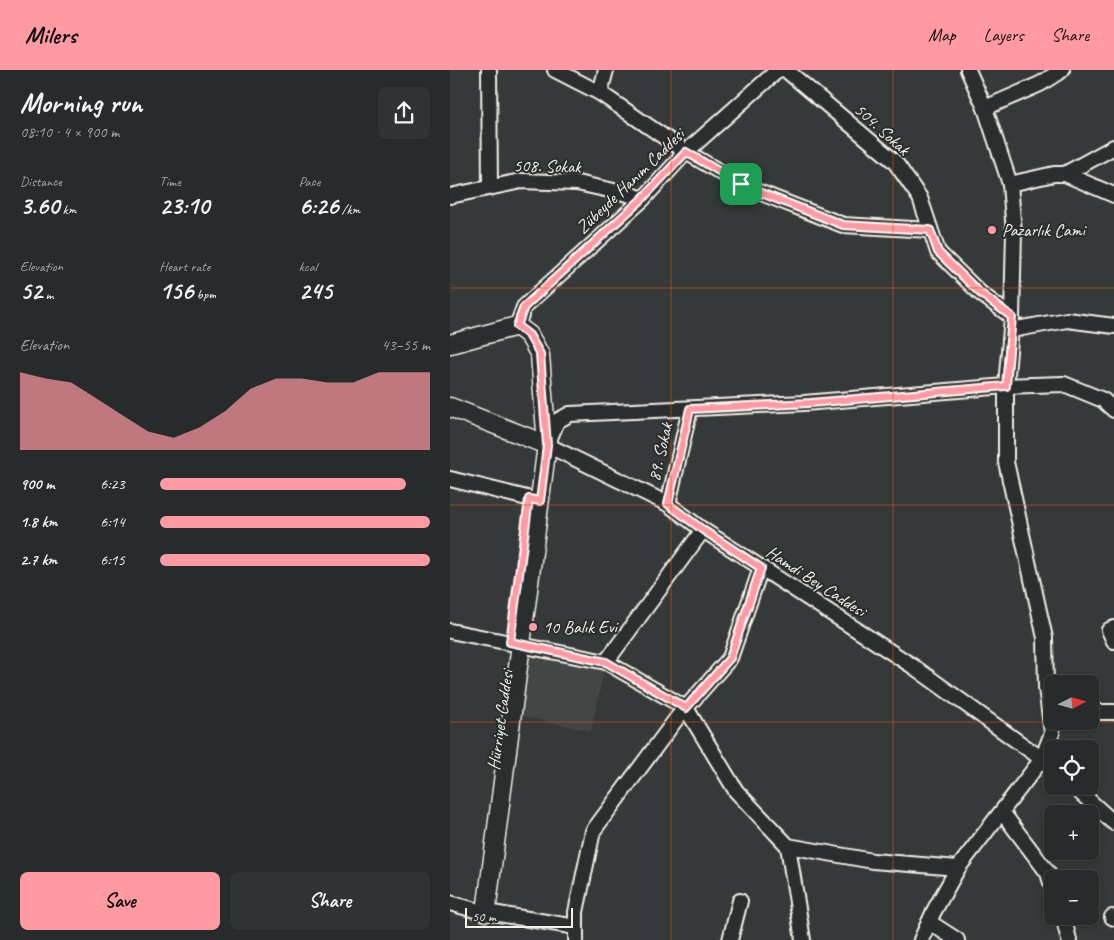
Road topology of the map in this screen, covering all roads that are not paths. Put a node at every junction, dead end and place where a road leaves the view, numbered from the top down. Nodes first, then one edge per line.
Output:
1 (489, 70) edge
2 (555, 70) edge
3 (606, 70) edge
4 (778, 70) edge
5 (786, 70) edge
6 (968, 70) edge
7 (1062, 70) edge
8 (600, 93) junction
9 (985, 108) junction
10 (1114, 147) edge
11 (686, 152) junction
12 (1065, 174) junction
13 (1010, 184) junction
14 (490, 188) junction
15 (1114, 195) edge
16 (450, 196) edge
17 (642, 199) junction
18 (930, 230) junction
19 (1011, 324) junction
20 (517, 326) junction
21 (1114, 326) edge
22 (450, 344) edge
23 (1006, 386) junction
24 (1109, 400) edge
25 (450, 407) edge
26 (690, 409) junction
27 (1114, 410) edge
28 (542, 443) junction
29 (450, 479) edge
30 (534, 500) junction
31 (668, 504) junction
32 (703, 530) junction
33 (761, 568) junction
34 (1114, 628) edge
35 (450, 631) edge
36 (1114, 641) edge
37 (515, 643) junction
38 (606, 662) junction
39 (1046, 675) edge
40 (686, 708) junction
41 (1099, 712) edge
42 (1114, 712) edge
43 (1044, 762) edge
44 (1044, 767) edge
45 (1083, 795) edge
46 (1002, 812) junction
47 (1114, 823) edge
48 (788, 846) junction
49 (958, 868) junction
50 (1046, 870) edge
51 (740, 901) dead end
52 (450, 903) edge
53 (480, 911) junction
54 (929, 922) junction
55 (1065, 925) edge
56 (576, 934) edge
57 (730, 940) edge
58 (803, 940) edge
59 (921, 940) edge
60 (957, 940) edge
61 (1069, 940) edge

1 - 14 street
2 - 8 street
3 - 8 street
4 - 11 street, Zübeyde Hanım Caddesi
5 - 18 street, 504. Sokak
6 - 9 street
7 - 9 street
8 - 11 street
9 - 13 street
10 - 12 street
11 - 17 street, Zübeyde Hanım Caddesi
11 - 18 street
12 - 13 street
12 - 15 street
13 - 19 street
14 - 16 street, 508. Sokak
14 - 17 street, 508. Sokak
17 - 20 street, Zübeyde Hanım Caddesi
18 - 19 street, 504. Sokak
19 - 21 street
19 - 23 street
20 - 22 main road
20 - 28 main road, Hürriyet Caddesi
23 - 24 street
23 - 26 street
23 - 39 street
24 - 27 street
25 - 28 main road
26 - 28 street
26 - 31 street, 89. Sokak
28 - 30 main road, Hürriyet Caddesi
28 - 31 street, Hamdi Bey Caddesi
29 - 30 street
30 - 37 main road, Hürriyet Caddesi
31 - 32 street, Hamdi Bey Caddesi
32 - 33 street, Hamdi Bey Caddesi
32 - 38 street
33 - 40 street
33 - 43 street, Hamdi Bey Caddesi
34 - 36 street
35 - 37 street
37 - 38 street
37 - 53 main road, Hürriyet Caddesi
38 - 40 street
40 - 48 street
40 - 56 street
41 - 42 street
44 - 46 street
45 - 47 street
46 - 49 street
46 - 50 street
48 - 49 street
48 - 58 street
49 - 54 street
51 - 57 street
52 - 53 street
53 - 56 street
54 - 59 street
54 - 60 street
55 - 61 street

